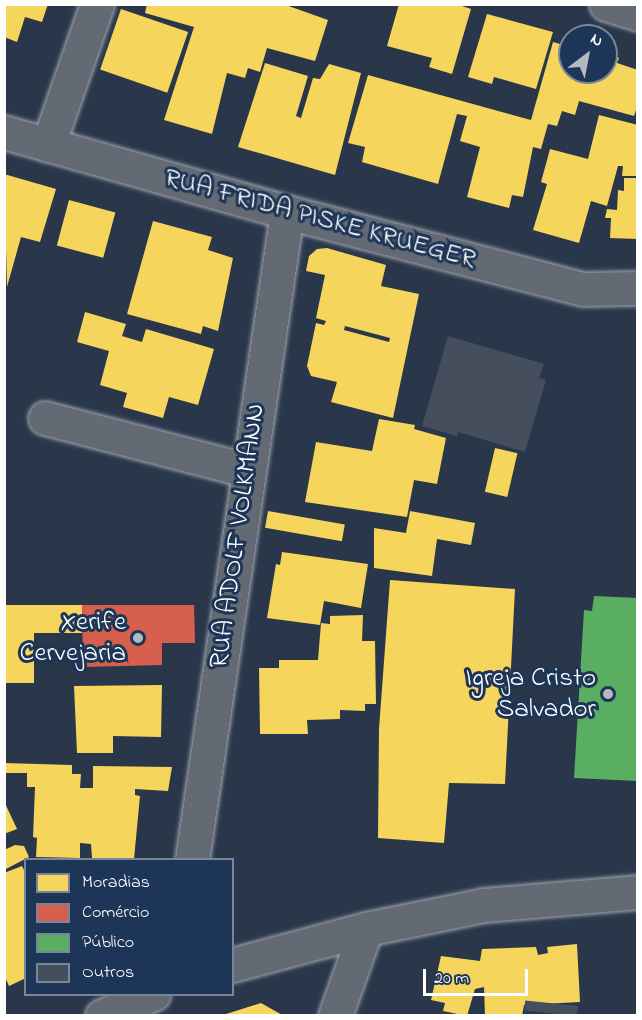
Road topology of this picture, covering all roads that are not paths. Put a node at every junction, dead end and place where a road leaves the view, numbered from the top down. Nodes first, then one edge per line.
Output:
1 (97, 4) edge
2 (606, 4) edge
3 (638, 14) edge
4 (4, 132) edge
5 (48, 145) junction
6 (286, 212) junction
7 (638, 288) edge
8 (45, 418) dead end
9 (246, 470) junction
10 (192, 858) edge
11 (638, 892) edge
12 (366, 928) junction
13 (234, 964) edge
14 (148, 996) edge
15 (102, 1016) edge
16 (335, 1016) edge

1 - 5 street
2 - 3 street
4 - 5 street, RUA FRIDA PISKE KRUEGER
5 - 6 street, RUA FRIDA PISKE KRUEGER
6 - 7 street, RUA FRIDA PISKE KRUEGER
6 - 9 street, RUA ADOLF VOLKMANN
8 - 9 street
9 - 10 street, RUA ADOLF VOLKMANN
11 - 12 street
12 - 13 street
12 - 16 street
14 - 15 street

